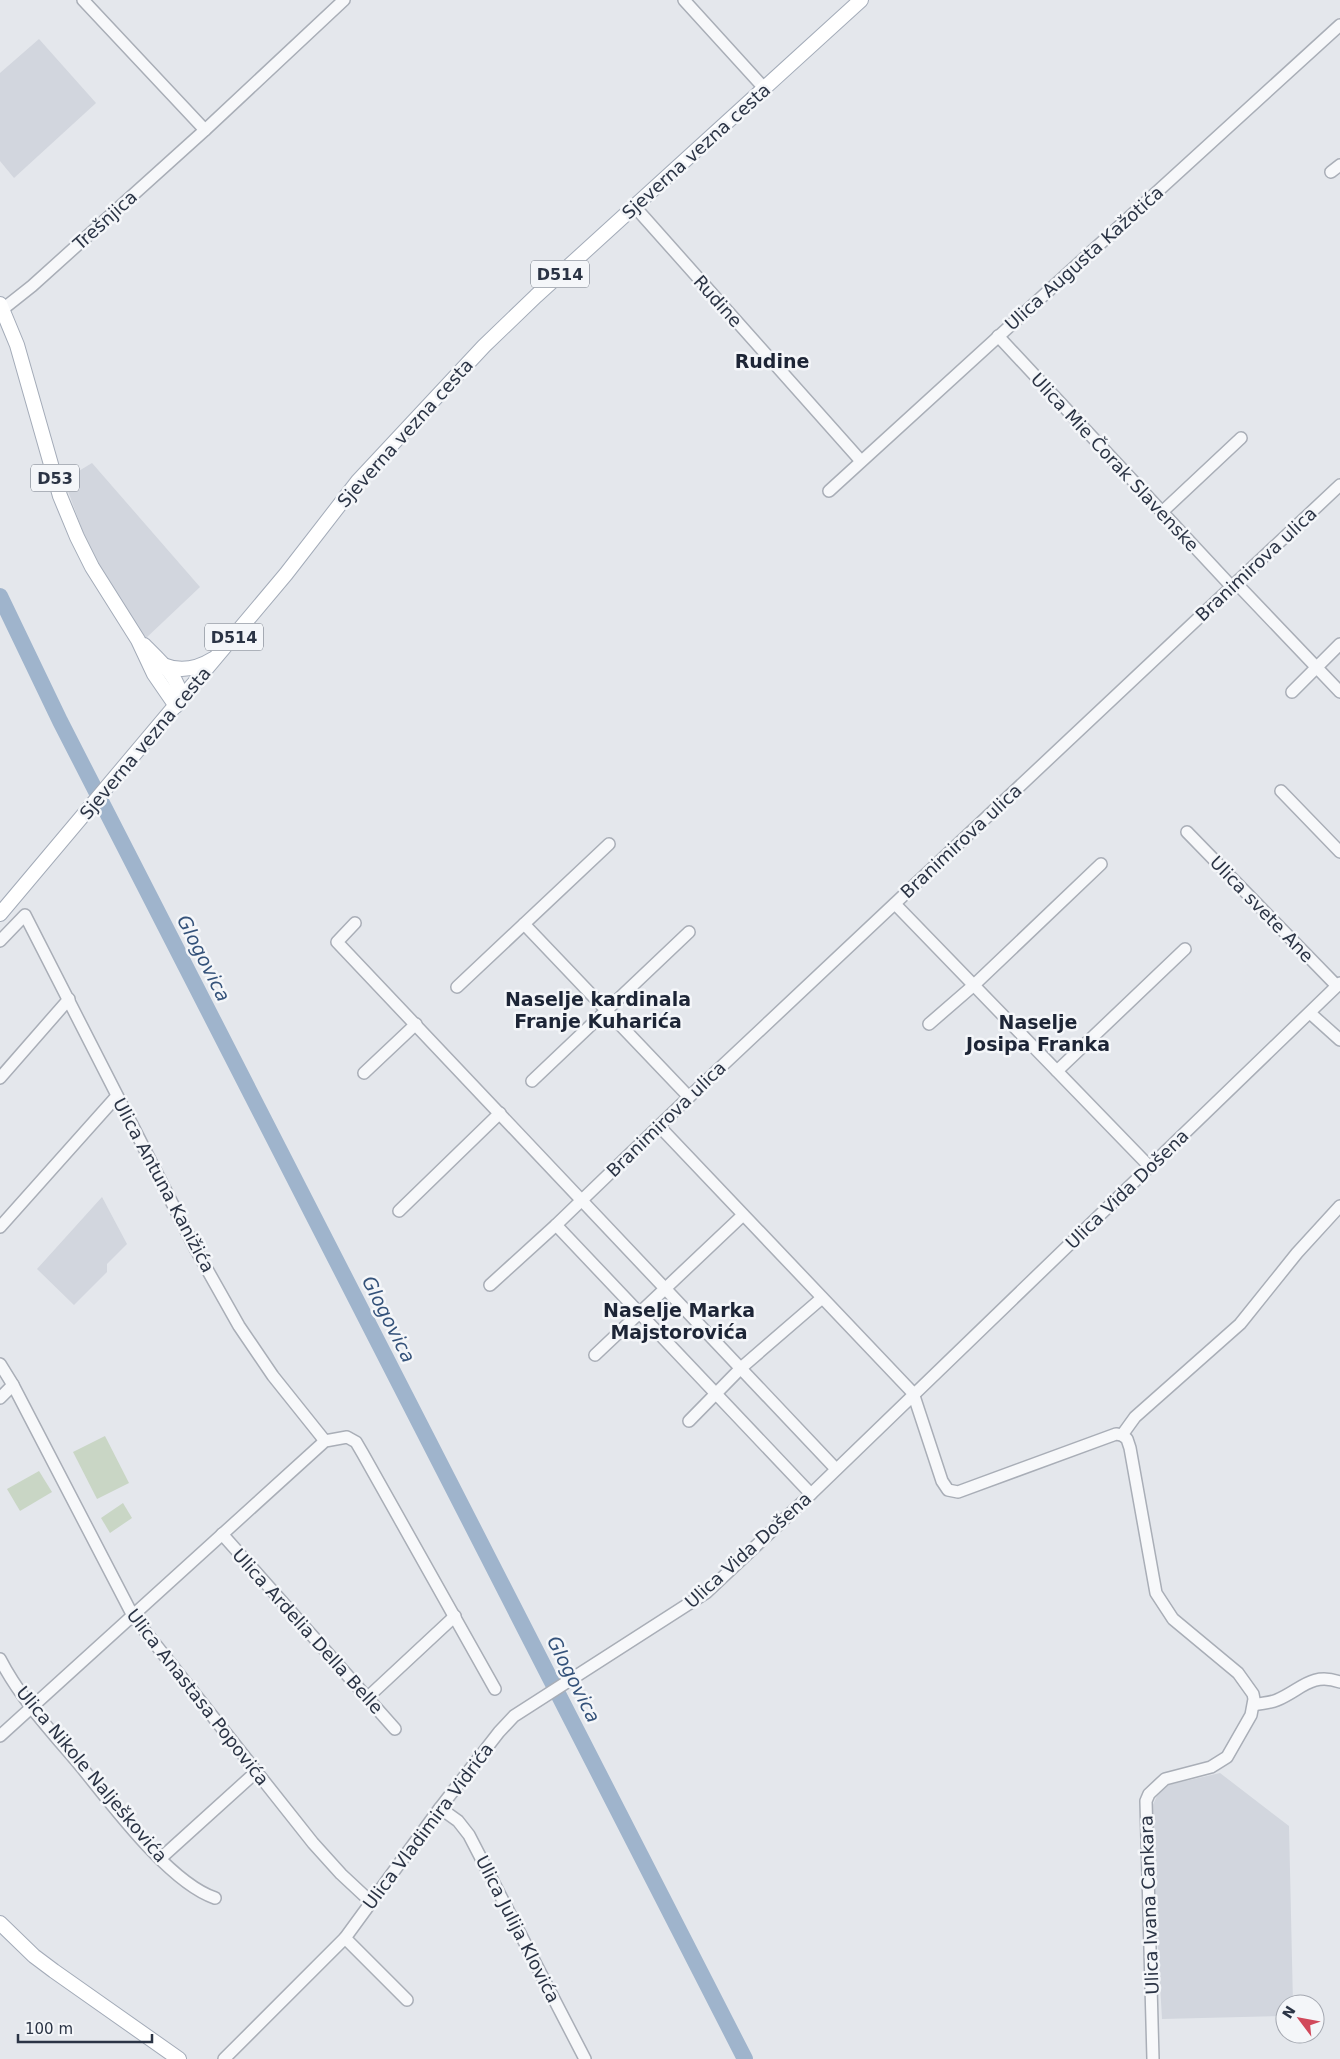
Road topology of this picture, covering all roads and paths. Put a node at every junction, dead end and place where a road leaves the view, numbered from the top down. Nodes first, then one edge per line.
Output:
1 (83, 0) edge
2 (344, 0) edge
3 (684, 0) edge
4 (861, 0) edge
5 (1340, 25) edge
6 (764, 89) junction
7 (205, 130) junction
8 (635, 207) junction
9 (2, 306) edge
10 (998, 336) junction
11 (1241, 438) dead end
12 (861, 461) junction
13 (1340, 485) edge
14 (829, 491) dead end
15 (1162, 512) junction
16 (1234, 585) junction
17 (138, 640) junction
18 (1340, 644) edge
19 (218, 656) junction
20 (163, 665) junction
21 (1316, 667) junction
22 (1292, 692) dead end
23 (1340, 692) edge
24 (178, 703) junction
25 (1281, 791) dead end
26 (1187, 832) dead end
27 (609, 844) dead end
28 (1340, 852) edge
29 (1101, 864) dead end
30 (895, 904) junction
31 (0, 914) edge
32 (355, 923) dead end
33 (524, 924) junction
34 (690, 932) dead end
35 (0, 941) edge
36 (1185, 949) dead end
37 (974, 985) junction
38 (1338, 985) edge
39 (457, 987) dead end
40 (69, 999) junction
41 (607, 1011) junction
42 (1310, 1013) junction
43 (416, 1024) junction
44 (929, 1024) dead end
45 (1340, 1040) edge
46 (1057, 1070) junction
47 (364, 1073) dead end
48 (0, 1078) edge
49 (532, 1081) dead end
50 (117, 1096) junction
51 (689, 1097) junction
52 (500, 1113) junction
53 (659, 1126) junction
54 (1150, 1167) junction
55 (583, 1199) junction
56 (1340, 1206) edge
57 (399, 1211) dead end
58 (743, 1215) junction
59 (556, 1225) junction
60 (0, 1227) edge
61 (490, 1285) dead end
62 (666, 1288) junction
63 (822, 1298) junction
64 (639, 1313) junction
65 (595, 1354) dead end
66 (0, 1364) edge
67 (742, 1368) junction
68 (13, 1385) junction
69 (913, 1393) junction
70 (716, 1394) junction
71 (0, 1398) edge
72 (689, 1422) dead end
73 (1122, 1435) junction
74 (325, 1440) junction
75 (836, 1469) junction
76 (811, 1494) junction
77 (222, 1534) junction
78 (133, 1616) junction
79 (455, 1616) junction
80 (0, 1659) edge
81 (1340, 1682) edge
82 (495, 1689) dead end
83 (368, 1697) junction
84 (1254, 1705) junction
85 (32, 1708) junction
86 (514, 1716) joint
87 (395, 1728) dead end
88 (0, 1736) edge
89 (256, 1772) junction
90 (440, 1808) junction
91 (160, 1858) junction
92 (215, 1898) dead end
93 (371, 1902) junction
94 (0, 1923) edge
95 (345, 1938) junction
96 (408, 2000) dead end
97 (179, 2059) edge
98 (224, 2059) edge
99 (585, 2059) edge
100 (1153, 2059) edge

1 - 7 street
2 - 7 street, Trešnjica
3 - 6 street
4 - 6 main road, Sjeverna vezna cesta / D514
5 - 10 street, Ulica Augusta Kažotića
6 - 8 main road, Sjeverna vezna cesta / D514
7 - 9 street, Trešnjica
8 - 12 street, Rudine
8 - 19 main road, Sjeverna vezna cesta / D514
9 - 17 main road, D53
10 - 12 street, Ulica Augusta Kažotića
10 - 15 street, Ulica Mie Čorak Slavenske
11 - 15 street
12 - 14 street, Ulica Augusta Kažotića
13 - 16 street, Branimirova ulica
15 - 16 street, Ulica Mie Čorak Slavenske
16 - 21 street, Ulica Mie Čorak Slavenske
16 - 30 street, Branimirova ulica
17 - 20 main road, D53
17 - 24 main road, D53
18 - 21 street
19 - 20 main road
19 - 24 main road, Sjeverna vezna cesta / D514
20 - 24 main road, D53
21 - 22 street
21 - 23 street, Ulica Mie Čorak Slavenske
24 - 31 main road, Sjeverna vezna cesta
25 - 28 street
26 - 38 street, Ulica svete Ane
27 - 33 street
29 - 37 street
30 - 37 street
30 - 51 street, Branimirova ulica
32 - 43 street
33 - 39 street
33 - 41 street
34 - 41 street
35 - 40 street, Ulica Antuna Kanižića
36 - 46 street
37 - 44 street
37 - 46 street
38 - 42 street, Ulica Vida Došena
40 - 48 street
40 - 50 street, Ulica Antuna Kanižića
41 - 49 street
41 - 51 street
42 - 45 street
42 - 54 street, Ulica Vida Došena
43 - 47 street
43 - 52 street
46 - 54 street
50 - 60 street
50 - 74 street, Ulica Antuna Kanižića
51 - 53 street, Branimirova ulica
52 - 55 street
52 - 57 street
53 - 55 street, Branimirova ulica
53 - 58 street
54 - 69 street, Ulica Vida Došena
55 - 59 street, Branimirova ulica
55 - 62 street
56 - 73 street
58 - 62 street
58 - 63 street
59 - 61 street, Branimirova ulica
59 - 64 street
62 - 64 street
62 - 67 street
63 - 67 street
63 - 69 street
64 - 65 street
64 - 70 street
66 - 68 street, Ulica Anastasa Popovića
67 - 70 street
67 - 75 street
68 - 71 street
68 - 78 street, Ulica Anastasa Popovića
69 - 73 street
69 - 75 street, Ulica Vida Došena
70 - 72 street
70 - 76 street
73 - 84 street
74 - 77 street
74 - 79 street
75 - 76 street, Ulica Vida Došena
76 - 86 street, Ulica Vida Došena
77 - 78 street
77 - 83 street, Ulica Ardelia Della Belle
78 - 85 street
78 - 89 street, Ulica Anastasa Popovića
79 - 82 street
79 - 83 street
80 - 85 street, Ulica Nikole Nalješkovića
81 - 84 street
83 - 87 street, Ulica Ardelia Della Belle
84 - 100 street, Ulica Ivana Cankara
85 - 88 street
85 - 91 street, Ulica Nikole Nalješkovića
86 - 90 street, Ulica Vladimira Vidrića
89 - 91 street
89 - 93 street, Ulica Anastasa Popovića
90 - 93 street, Ulica Vladimira Vidrića
90 - 99 street, Ulica Julija Klovića
91 - 92 street, Ulica Nikole Nalješkovića
93 - 95 street, Ulica Vladimira Vidrića
94 - 97 main road
95 - 96 street
95 - 98 street, Ulica Vladimira Vidrića

